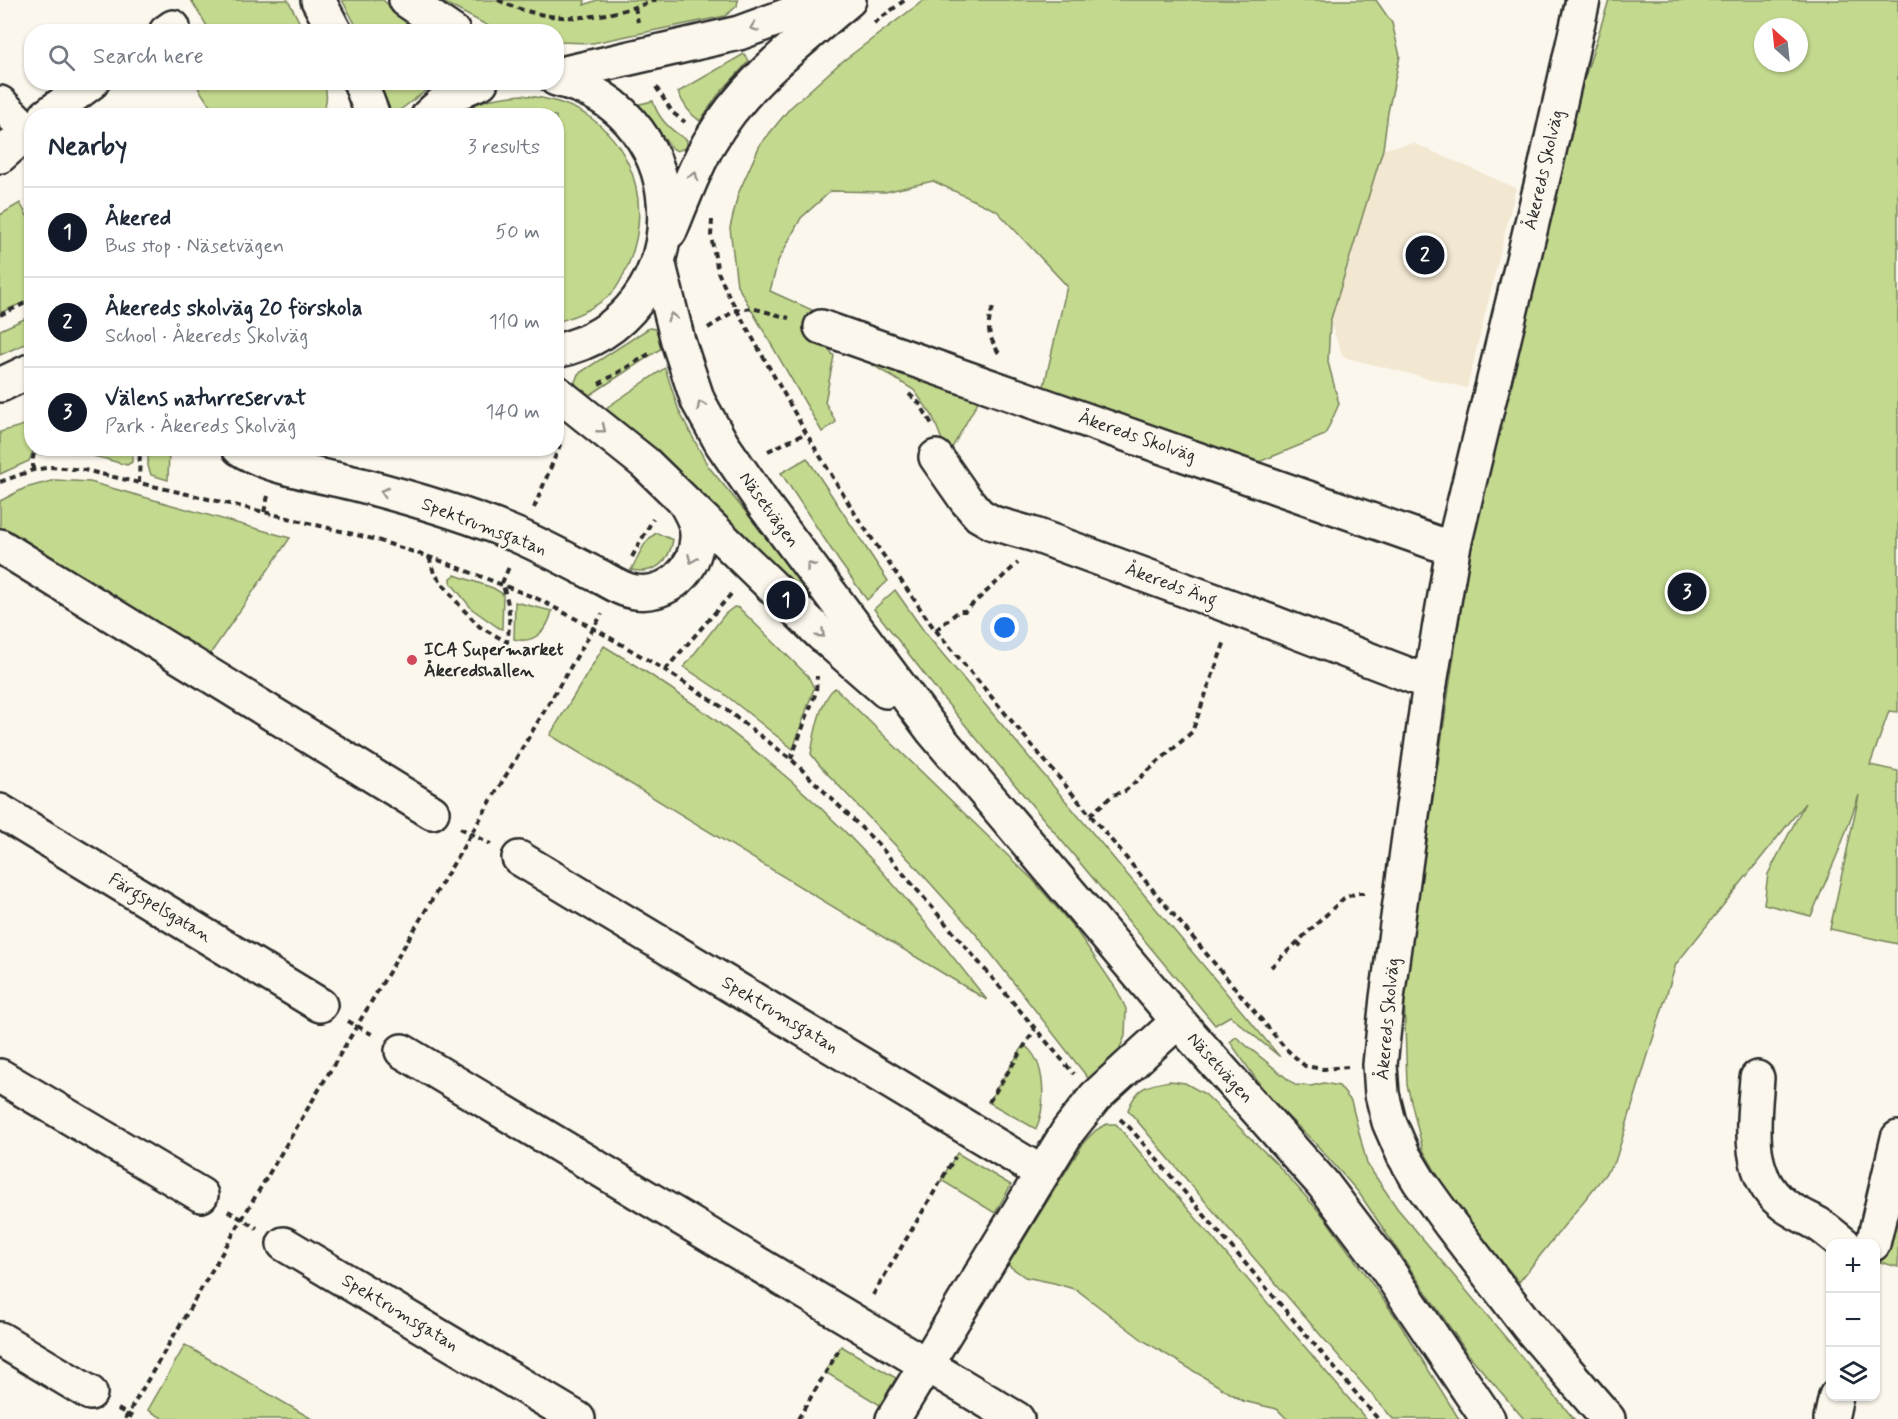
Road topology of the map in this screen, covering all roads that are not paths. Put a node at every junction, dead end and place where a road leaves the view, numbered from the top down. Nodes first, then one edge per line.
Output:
1 (318, 0) edge
2 (406, 0) edge
3 (829, 0) edge
4 (849, 0) edge
5 (1583, 0) edge
6 (780, 8) edge
7 (331, 24) edge
8 (441, 24) edge
9 (564, 75) edge
10 (564, 80) edge
11 (81, 90) edge
12 (363, 90) edge
13 (464, 90) edge
14 (0, 103) edge
15 (58, 108) edge
16 (370, 108) edge
17 (436, 108) edge
18 (24, 118) edge
19 (24, 135) edge
20 (0, 156) edge
21 (660, 255) junction
22 (821, 327) road end
23 (564, 348) edge
24 (24, 374) edge
25 (0, 386) edge
26 (24, 388) edge
27 (0, 395) edge
28 (564, 398) edge
29 (249, 456) edge
30 (936, 457) dead end
31 (686, 504) junction
32 (0, 546) edge
33 (1453, 549) junction
34 (1430, 683) junction
35 (933, 731) junction
36 (0, 811) edge
37 (432, 812) road end
38 (519, 858) road end
39 (320, 1005) road end
40 (1178, 1021) junction
41 (402, 1051) road end
42 (0, 1076) edge
43 (1756, 1078) dead end
44 (1898, 1138) edge
45 (1042, 1173) junction
46 (201, 1196) road end
47 (1837, 1239) edge
48 (1874, 1239) edge
49 (284, 1244) road end
50 (0, 1339) edge
51 (926, 1365) junction
52 (90, 1393) dead end
53 (1835, 1401) edge
54 (578, 1419) edge
55 (893, 1419) edge
56 (1017, 1419) edge
57 (1488, 1419) edge
58 (1608, 1419) edge
59 (1831, 1419) edge

1 - 7 street
2 - 8 street
3 - 6 street, Näsetvägen
21 -> 4 street, Näsetvägen
5 - 33 street, Åkereds Skolväg
6 -> 9 street, Näsetvägen
10 - 21 street, Näsetvägen
11 - 15 street
12 - 16 street
13 - 17 street
14 - 18 street
19 - 20 street
21 - 23 street, Näsetvägen
35 -> 21 street, Näsetvägen
22 - 33 street, Åkereds Skolväg
24 - 25 street
26 - 27 street
28 -> 31 street, Näsetvägen
31 -> 29 street, Spektrumsgatan
30 - 34 street, Åkereds Äng
31 -> 35 street, Näsetvägen
32 - 37 street
33 - 34 street, Åkereds Skolväg
34 - 58 street, Åkereds Skolväg
35 - 40 street, Näsetvägen
36 - 39 street, Färgspelsgatan
38 - 45 street, Spektrumsgatan
40 - 45 street
40 - 57 street, Näsetvägen
41 - 51 street
42 - 46 street
43 - 47 street
44 - 48 street
45 - 51 street
49 - 54 street, Spektrumsgatan
50 - 52 street
51 - 55 street
51 - 56 street
53 - 59 street

